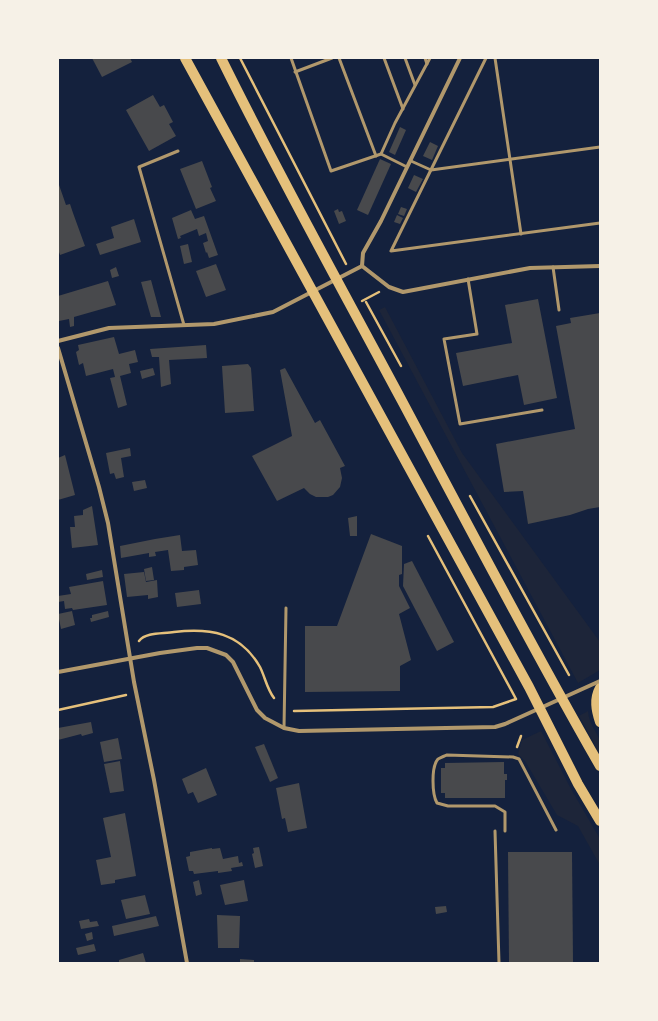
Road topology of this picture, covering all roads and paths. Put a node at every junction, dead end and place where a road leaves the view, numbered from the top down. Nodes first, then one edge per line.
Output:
1 (185, 58) edge
2 (221, 58) edge
3 (240, 58) edge
4 (290, 58) edge
5 (332, 58) edge
6 (339, 58) edge
7 (384, 58) edge
8 (406, 58) edge
9 (425, 58) edge
10 (430, 58) edge
11 (460, 58) edge
12 (486, 58) edge
13 (495, 58) edge
14 (427, 64) junction
15 (295, 72) junction
16 (415, 85) junction
17 (403, 109) junction
18 (600, 147) edge
19 (178, 151) dead end
20 (381, 154) junction
21 (376, 156) junction
22 (510, 159) junction
23 (411, 161) junction
24 (408, 167) junction
25 (431, 170) junction
26 (600, 223) edge
27 (521, 234) junction
28 (362, 266) junction
29 (600, 266) edge
30 (553, 267) junction
31 (349, 272) junction
32 (336, 279) junction
33 (468, 279) junction
34 (312, 291) junction
35 (365, 300) dead end
36 (559, 310) dead end
37 (184, 325) junction
38 (58, 341) edge
39 (58, 348) edge
40 (404, 372) dead end
41 (542, 410) dead end
42 (467, 490) dead end
43 (286, 608) dead end
44 (130, 659) junction
45 (58, 672) edge
46 (569, 675) dead end
47 (600, 681) edge
48 (600, 688) edge
49 (136, 693) junction
50 (562, 698) junction
51 (516, 699) dead end
52 (284, 707) junction
53 (539, 708) junction
54 (58, 710) edge
55 (600, 722) edge
56 (284, 728) junction
57 (600, 766) edge
58 (600, 820) edge
59 (505, 830) dead end
60 (556, 830) dead end
61 (495, 831) dead end
62 (187, 963) edge
63 (499, 963) edge

1 - 34 main road
2 - 32 main road
3 - 31 path
4 - 15 lane
5 - 15 lane
6 - 21 lane
7 - 17 lane
8 - 16 lane
9 - 14 lane
10 - 14 lane
11 - 23 street
12 - 25 lane
13 - 22 lane
14 - 16 lane
15 - 21 lane
16 - 17 lane
17 - 20 lane
18 - 22 lane
19 - 37 lane
20 - 21 lane
20 - 24 lane
22 - 25 lane
22 - 27 lane
23 - 24 street
23 - 25 lane
24 - 28 street
25 - 27 lane
26 - 27 lane
28 - 31 street
28 - 33 street
29 - 30 street
30 - 33 street
30 - 36 lane
31 - 32 street
32 - 34 street
32 - 50 main road
33 - 41 lane
34 - 37 street
34 - 53 main road
35 - 40 path
37 - 38 street
39 - 44 street
42 - 46 path
43 - 52 lane
44 - 45 street
44 - 49 street
44 - 52 path
44 - 56 street
47 - 50 street
48 - 55 main road
49 - 54 path
49 - 62 street
50 - 53 street
50 - 57 main road
51 - 52 path
52 - 56 lane
53 - 56 street
53 - 58 main road
59 - 60 lane
61 - 63 lane

